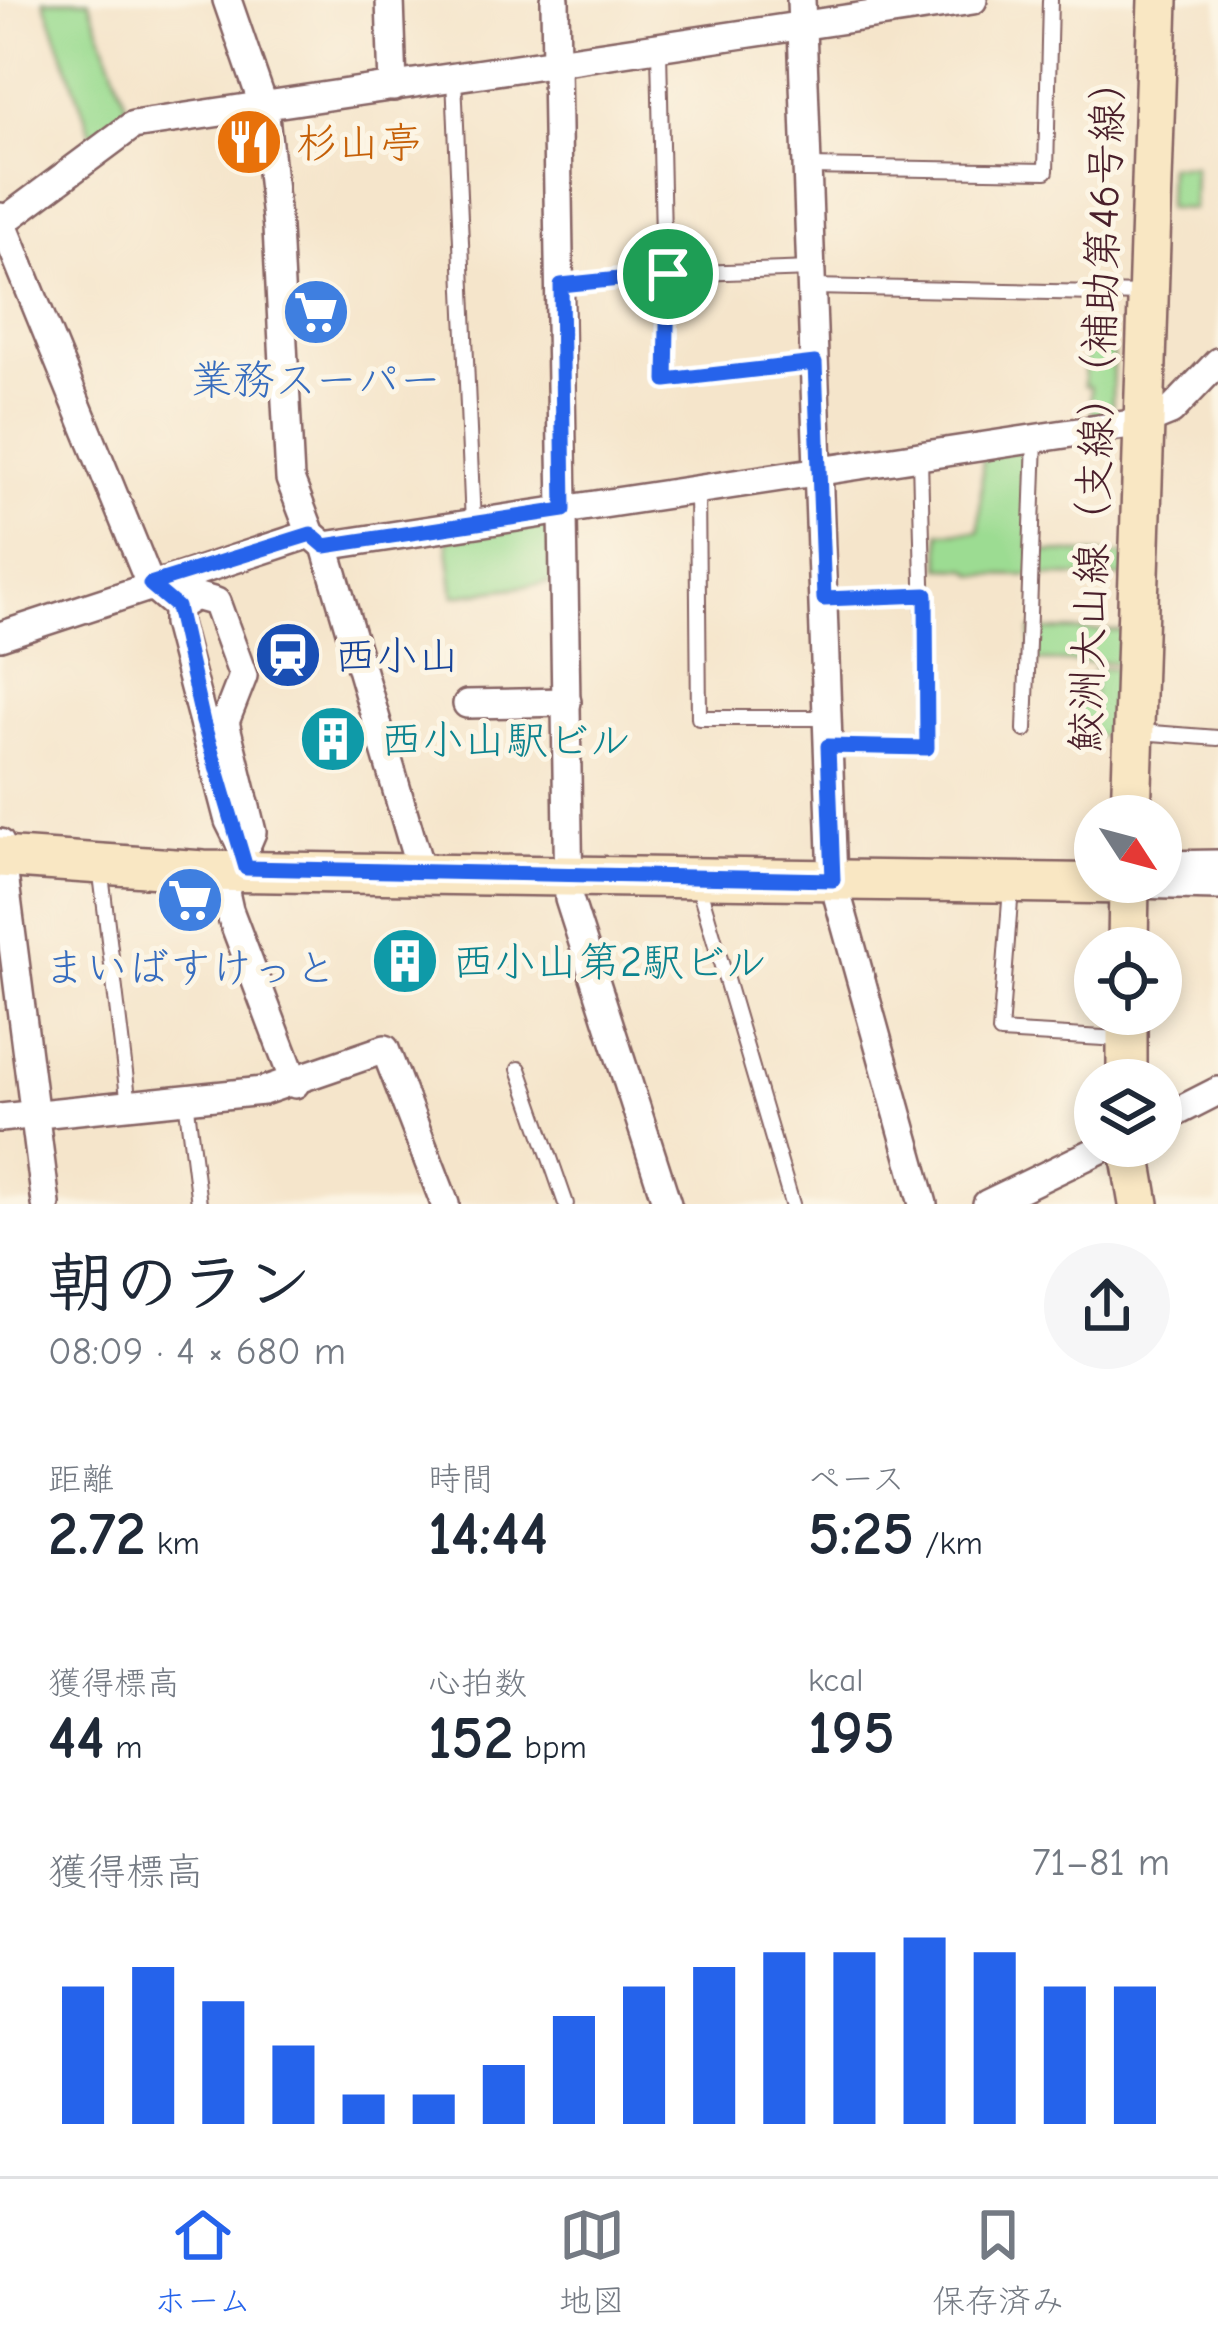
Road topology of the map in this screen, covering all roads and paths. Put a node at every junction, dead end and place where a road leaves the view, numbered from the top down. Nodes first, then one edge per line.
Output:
1 (227, 0) edge
2 (390, 0) edge
3 (555, 0) edge
4 (973, 0) edge
5 (1050, 0) edge
6 (1158, 0) edge
7 (910, 5) edge
8 (801, 14) edge
9 (659, 50) junction
10 (556, 63) junction
11 (454, 78) junction
12 (393, 87) junction
13 (264, 107) junction
14 (808, 167) junction
15 (1, 222) edge
16 (668, 274) junction
17 (812, 278) junction
18 (561, 285) junction
19 (1150, 294) junction
20 (1218, 362) edge
21 (815, 363) junction
22 (1144, 422) junction
23 (1035, 440) junction
24 (920, 455) junction
25 (819, 468) junction
26 (698, 487) junction
27 (564, 510) junction
28 (473, 524) junction
29 (318, 540) junction
30 (150, 584) junction
31 (926, 595) junction
32 (824, 599) junction
33 (177, 607) junction
34 (0, 636) edge
35 (567, 702) junction
36 (467, 704) dead end
37 (1025, 730) dead end
38 (828, 732) junction
39 (1133, 732) junction
40 (1218, 738) edge
41 (1132, 795) edge
42 (2, 852) edge
43 (241, 863) junction
44 (1218, 864) edge
45 (100, 866) junction
46 (1182, 870) edge
47 (421, 872) junction
48 (571, 874) junction
49 (696, 879) junction
50 (833, 880) junction
51 (1074, 881) edge
52 (1182, 882) edge
53 (1011, 883) junction
54 (1218, 886) edge
55 (10, 994) edge
56 (1074, 1029) edge
57 (519, 1069) dead end
58 (295, 1084) junction
59 (1218, 1091) edge
60 (186, 1099) junction
61 (129, 1105) junction
62 (1182, 1109) edge
63 (35, 1115) junction
64 (0, 1118) edge
65 (1074, 1163) edge
66 (1133, 1167) edge
67 (1001, 1201) edge
68 (46, 1204) edge
69 (199, 1204) edge
70 (445, 1204) edge
71 (566, 1204) edge
72 (667, 1204) edge
73 (792, 1204) edge
74 (923, 1204) edge
75 (1139, 1204) edge

1 - 13 street
2 - 12 street
3 - 10 street
4 - 7 street
5 - 14 lane
6 - 19 street, 鮫洲大山線（支線）（補助第46号線）
7 - 8 street
8 - 9 street
8 - 14 street
9 - 10 street
9 - 16 lane
10 - 11 street
10 - 18 street
11 - 12 street
11 - 28 lane
12 - 13 street
13 - 15 street
13 - 29 street
14 - 17 street
15 - 30 street
16 - 17 lane
16 - 18 lane
16 - 21 lane
17 - 19 lane
17 - 21 street
18 - 27 street
19 - 22 street, 鮫洲大山線（支線）（補助第46号線）
20 - 22 street
21 - 25 street
22 - 23 street
22 - 39 street, 鮫洲大山線（支線）（補助第46号線）
23 - 24 street
23 - 37 lane
24 - 25 street
24 - 31 lane
25 - 26 street
25 - 32 street
26 - 27 street
26 - 38 lane
27 - 28 street
27 - 35 street
28 - 29 street
29 - 30 street
29 - 47 street
30 - 33 street
30 - 34 street
31 - 32 lane
31 - 38 lane
32 - 38 street
33 - 43 street
33 - 43 street
35 - 36 street
35 - 48 street
38 - 50 street
39 - 40 lane
39 - 41 street, 鮫洲大山線（支線）（補助第46号線）
42 - 45 street
42 - 55 street
43 - 45 street
43 - 47 street
43 - 58 street
44 - 46 street
45 - 61 lane
47 - 48 street
48 - 49 street
48 - 72 street
49 - 50 street
49 - 73 lane
50 - 53 street
50 - 74 street
51 - 53 street
52 - 54 street
53 - 56 lane
55 - 63 street
57 - 71 lane
58 - 60 street
58 - 70 street
59 - 62 street
60 - 61 street
60 - 69 lane
61 - 63 street
63 - 64 street
63 - 68 street
65 - 67 street
66 - 75 street

